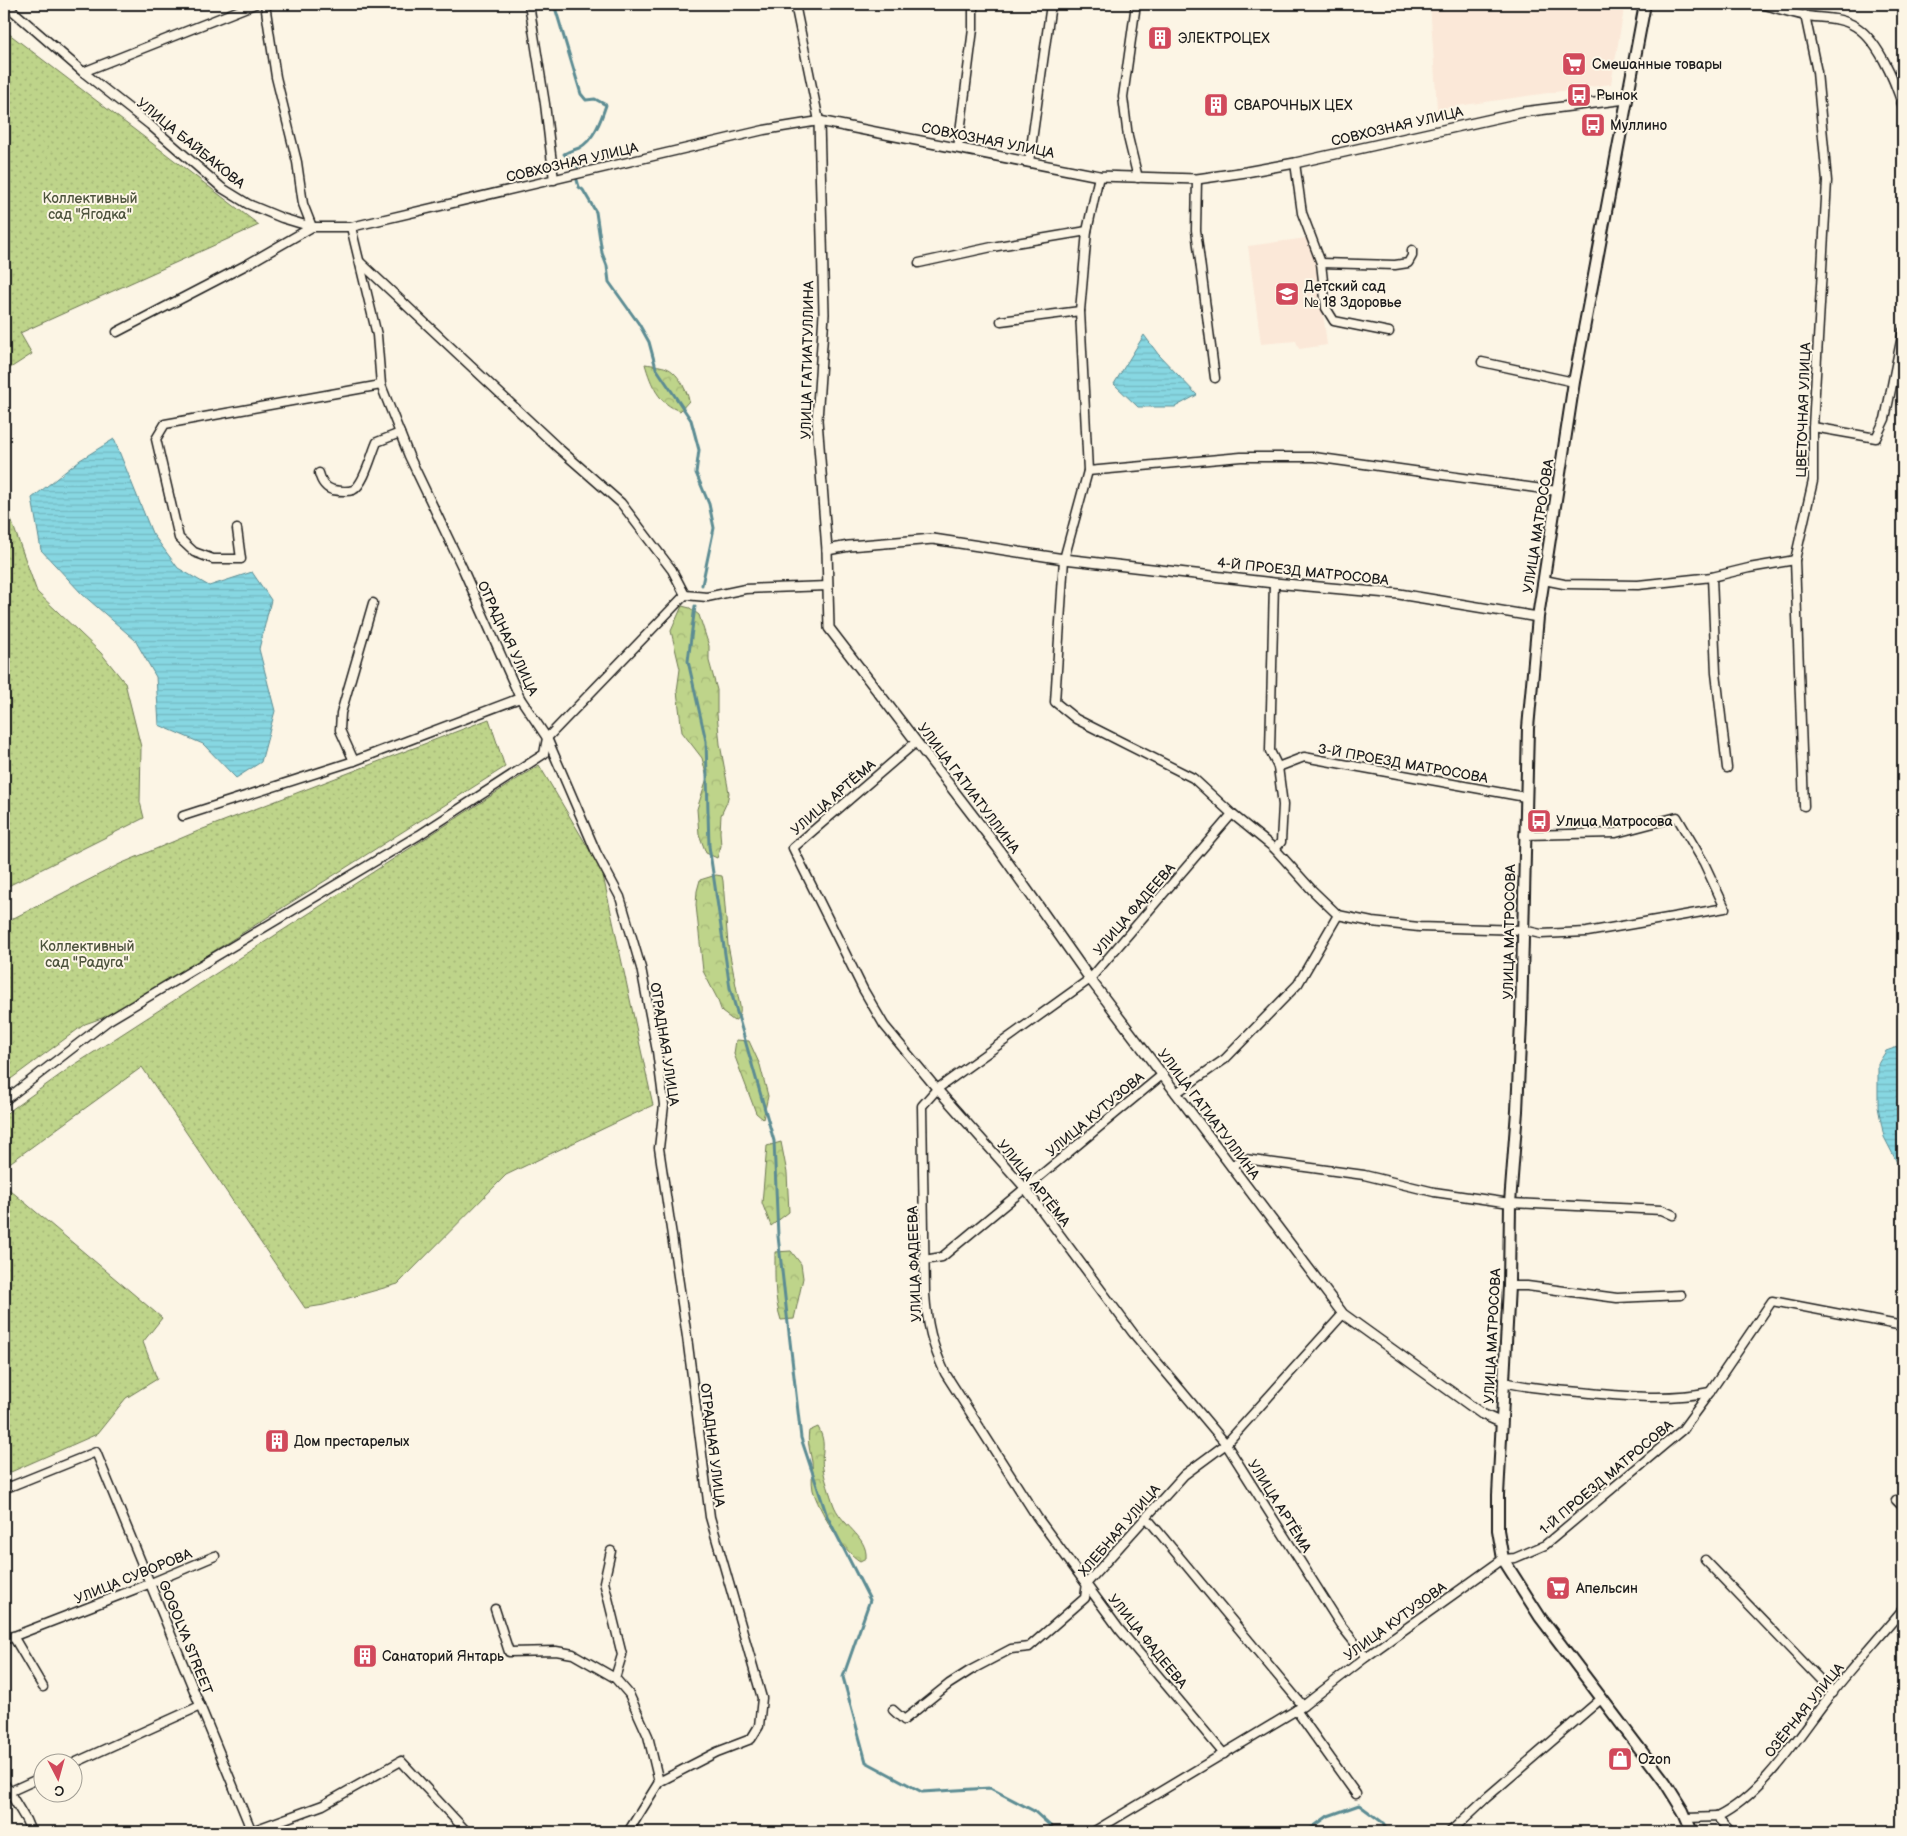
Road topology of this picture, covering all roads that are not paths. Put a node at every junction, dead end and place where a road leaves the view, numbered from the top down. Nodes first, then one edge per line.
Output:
1 (5, 4) edge
2 (255, 4) edge
3 (265, 4) edge
4 (530, 4) edge
5 (795, 4) edge
6 (973, 4) edge
7 (1051, 4) edge
8 (1136, 4) edge
9 (1645, 4) edge
10 (1761, 4) edge
11 (1805, 16) junction
12 (83, 72) junction
13 (1626, 99) junction
14 (1903, 107) edge
15 (819, 121) junction
16 (958, 148) junction
17 (1029, 162) junction
18 (1295, 163) junction
19 (1098, 176) junction
20 (1138, 178) junction
21 (1197, 179) junction
22 (554, 180) junction
23 (312, 227) junction
24 (351, 227) junction
25 (1087, 231) junction
26 (1412, 250) dead end
27 (360, 262) junction
28 (918, 263) dead end
29 (1321, 263) junction
30 (1080, 311) junction
31 (1001, 321) dead end
32 (1903, 331) edge
33 (117, 332) dead end
34 (1389, 332) dead end
35 (1482, 362) dead end
36 (1215, 378) dead end
37 (1574, 382) junction
38 (381, 385) junction
39 (1813, 427) junction
40 (400, 433) junction
41 (1088, 471) junction
42 (319, 473) dead end
43 (1557, 491) junction
44 (237, 530) dead end
45 (827, 550) junction
46 (1064, 559) junction
47 (1795, 560) junction
48 (1712, 577) junction
49 (1544, 580) junction
50 (1274, 583) junction
51 (828, 586) junction
52 (685, 595) junction
53 (373, 603) dead end
54 (1538, 617) junction
55 (520, 698) junction
56 (547, 738) junction
57 (916, 742) junction
58 (354, 761) junction
59 (1278, 767) junction
60 (1727, 768) dead end
61 (1526, 797) junction
62 (1804, 806) dead end
63 (1232, 814) junction
64 (183, 816) dead end
65 (1524, 836) junction
66 (1275, 849) junction
67 (1338, 915) junction
68 (1524, 930) junction
69 (1090, 979) junction
70 (1162, 1075) junction
71 (937, 1089) junction
72 (1176, 1093) junction
73 (4, 1102) edge
74 (1231, 1166) junction
75 (1025, 1188) junction
76 (1510, 1203) junction
77 (1672, 1215) dead end
78 (924, 1260) junction
79 (1509, 1286) junction
80 (1681, 1295) dead end
81 (1343, 1314) junction
82 (1903, 1326) edge
83 (1504, 1382) junction
84 (1710, 1392) junction
85 (1502, 1423) junction
86 (1226, 1444) junction
87 (4, 1489) edge
88 (1896, 1500) dead end
89 (1903, 1507) edge
90 (1146, 1518) junction
91 (610, 1551) dead end
92 (215, 1556) dead end
93 (1503, 1559) junction
94 (1705, 1560) dead end
95 (151, 1583) junction
96 (1087, 1583) junction
97 (495, 1609) dead end
98 (1903, 1609) edge
99 (14, 1636) junction
100 (4, 1640) edge
101 (1366, 1657) junction
102 (615, 1678) junction
103 (43, 1687) dead end
104 (1833, 1693) junction
105 (1601, 1699) junction
106 (200, 1706) junction
107 (1300, 1708) junction
108 (893, 1710) dead end
109 (1224, 1754) junction
110 (82, 1759) edge
111 (32, 1782) edge
112 (659, 1782) junction
113 (4, 1783) edge
114 (9, 1792) junction
115 (1356, 1794) dead end
116 (1685, 1815) junction
117 (1717, 1817) junction
118 (31, 1832) edge
119 (251, 1832) edge
120 (467, 1832) edge
121 (628, 1832) edge
122 (1093, 1832) edge
123 (1450, 1832) edge
124 (1692, 1832) edge
125 (1731, 1832) edge

1 - 12 street, УЛИЦА БАЙБАКОВА
2 - 12 street
3 - 23 street
4 - 22 street
5 - 15 street, УЛИЦА ГАТИАТУЛЛИНА
6 - 16 street
7 - 17 street
8 - 20 street
9 - 13 main road, УЛИЦА МАТРОСОВА
10 - 11 street
11 - 14 street
11 - 39 street, ЦВЕТОЧНАЯ УЛИЦА
12 - 23 street, УЛИЦА БАЙБАКОВА
13 - 18 street, СОВХОЗНАЯ УЛИЦА
13 - 37 main road, УЛИЦА МАТРОСОВА
15 - 16 street, СОВХОЗНАЯ УЛИЦА
15 - 22 street, СОВХОЗНАЯ УЛИЦА
15 - 45 street, УЛИЦА ГАТИАТУЛЛИНА
16 - 17 street, СОВХОЗНАЯ УЛИЦА
17 - 19 street, СОВХОЗНАЯ УЛИЦА
18 - 21 street, СОВХОЗНАЯ УЛИЦА
18 - 29 street
19 - 20 street, СОВХОЗНАЯ УЛИЦА
19 - 25 street
20 - 21 street, СОВХОЗНАЯ УЛИЦА
21 - 36 street
22 - 24 street, СОВХОЗНАЯ УЛИЦА
23 - 24 street, УЛИЦА БАЙБАКОВА
23 - 33 street
24 - 27 street, ОТРАДНАЯ УЛИЦА
25 - 28 street
25 - 30 street
26 - 29 street
27 - 38 street, ОТРАДНАЯ УЛИЦА
27 - 52 street
29 - 34 street
30 - 31 street
30 - 41 street
32 - 39 street
35 - 37 street
37 - 43 main road, УЛИЦА МАТРОСОВА
38 - 40 street, ОТРАДНАЯ УЛИЦА
38 - 44 street
39 - 47 street, ЦВЕТОЧНАЯ УЛИЦА
40 - 42 street
40 - 55 street, ОТРАДНАЯ УЛИЦА
41 - 43 street
41 - 46 street
43 - 49 main road, УЛИЦА МАТРОСОВА
45 - 46 street, 4-Й ПРОЕЗД МАТРОСОВА
45 - 51 street, УЛИЦА ГАТИАТУЛЛИНА
46 - 50 street, 4-Й ПРОЕЗД МАТРОСОВА
46 - 63 street
47 - 48 street
47 - 62 street, ЦВЕТОЧНАЯ УЛИЦА
48 - 49 street
48 - 60 street
49 - 54 main road, УЛИЦА МАТРОСОВА
50 - 54 street, 4-Й ПРОЕЗД МАТРОСОВА
50 - 59 street
51 - 52 street
51 - 57 street, УЛИЦА ГАТИАТУЛЛИНА
52 - 56 street
53 - 58 street
54 - 61 main road, УЛИЦА МАТРОСОВА
55 - 56 street, ОТРАДНАЯ УЛИЦА
55 - 58 street
56 - 73 street
56 - 112 street, ОТРАДНАЯ УЛИЦА
57 - 69 street, УЛИЦА ГАТИАТУЛЛИНА
57 - 71 street, УЛИЦА АРТЁМА
58 - 64 street
59 - 61 street, 3-Й ПРОЕЗД МАТРОСОВА
59 - 66 street
61 - 65 main road, УЛИЦА МАТРОСОВА
63 - 66 street
63 - 69 street, УЛИЦА ФАДЕЕВА
65 - 68 main road, УЛИЦА МАТРОСОВА
65 - 68 street
66 - 67 street
67 - 68 street
67 - 72 street
68 - 76 main road, УЛИЦА МАТРОСОВА
69 - 70 street, УЛИЦА ГАТИАТУЛЛИНА
69 - 71 street, УЛИЦА ФАДЕЕВА
70 - 72 street, УЛИЦА ГАТИАТУЛЛИНА
70 - 75 street, УЛИЦА КУТУЗОВА
71 - 75 street, УЛИЦА АРТЁМА
71 - 78 street, УЛИЦА ФАДЕЕВА
72 - 74 street, УЛИЦА ГАТИАТУЛЛИНА
74 - 76 street
74 - 81 street, УЛИЦА ГАТИАТУЛЛИНА
75 - 78 street, УЛИЦА КУТУЗОВА
75 - 86 street, УЛИЦА АРТЁМА
76 - 77 street
76 - 79 main road, УЛИЦА МАТРОСОВА
78 - 96 street, УЛИЦА ФАДЕЕВА
79 - 80 street
79 - 83 main road, УЛИЦА МАТРОСОВА
81 - 85 street, УЛИЦА ГАТИАТУЛЛИНА
81 - 86 street, ХЛЕБНАЯ УЛИЦА
82 - 84 street, 1-Й ПРОЕЗД МАТРОСОВА
83 - 84 street, 1-Й ПРОЕЗД МАТРОСОВА
83 - 85 main road, УЛИЦА МАТРОСОВА
84 - 93 street, 1-Й ПРОЕЗД МАТРОСОВА
85 - 93 main road, УЛИЦА МАТРОСОВА
86 - 90 street, ХЛЕБНАЯ УЛИЦА
86 - 101 street, УЛИЦА АРТЁМА
87 - 95 street, GOGOLYA STREET
88 - 89 street
90 - 96 street, ХЛЕБНАЯ УЛИЦА
90 - 107 street
91 - 102 street
92 - 95 street, УЛИЦА СУВОРОВА
93 - 101 street, УЛИЦА КУТУЗОВА
93 - 105 main road, УЛИЦА МАТРОСОВА
94 - 104 street
95 - 99 street, УЛИЦА СУВОРОВА
95 - 106 street, GOGOLYA STREET
96 - 108 street, ХЛЕБНАЯ УЛИЦА
96 - 109 street, УЛИЦА ФАДЕЕВА
97 - 102 street
98 - 104 street, ОЗЁРНАЯ УЛИЦА
99 - 100 street, УЛИЦА СУВОРОВА
99 - 103 street
101 - 107 street, УЛИЦА КУТУЗОВА
102 - 112 street
104 - 117 street, ОЗЁРНАЯ УЛИЦА
105 - 116 main road, УЛИЦА МАТРОСОВА
105 - 123 street
106 - 110 street
106 - 119 street, GOGOLYA STREET
107 - 109 street, УЛИЦА КУТУЗОВА
107 - 115 street
109 - 122 street, УЛИЦА КУТУЗОВА
111 - 114 street
112 - 121 street
113 - 114 street
114 - 118 street
116 - 117 street
116 - 124 main road, УЛИЦА МАТРОСОВА
117 - 125 street
119 - 120 street

